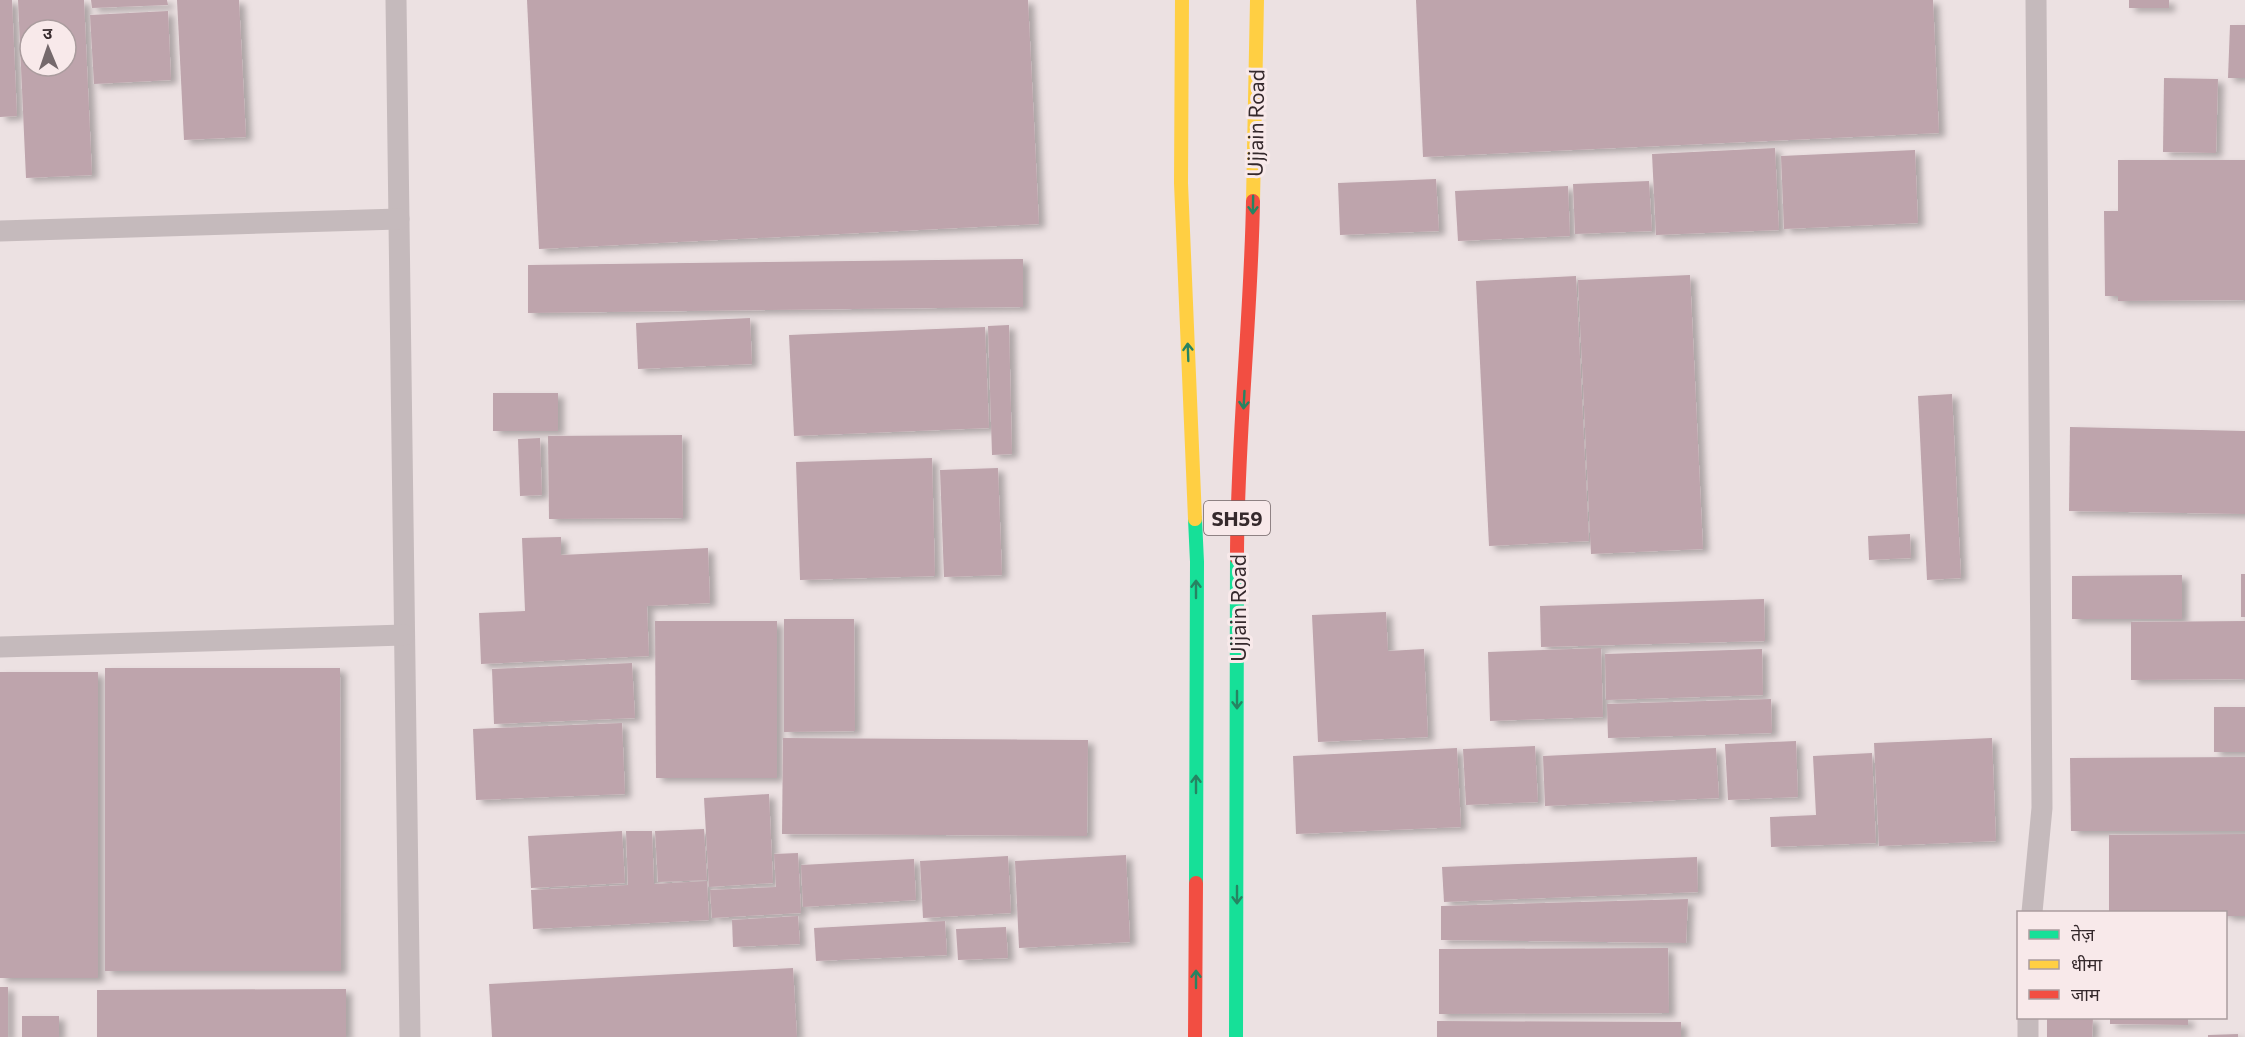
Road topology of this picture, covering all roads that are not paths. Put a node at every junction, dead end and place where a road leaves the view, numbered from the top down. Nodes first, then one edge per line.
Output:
1 (396, 0) edge
2 (1182, 0) edge
3 (1257, 0) edge
4 (2036, 0) edge
5 (399, 219) junction
6 (0, 231) edge
7 (404, 635) junction
8 (0, 646) edge
9 (2032, 911) edge
10 (2028, 1019) edge
11 (410, 1037) edge
12 (1195, 1037) edge
13 (1236, 1037) edge
14 (2028, 1037) edge

1 - 5 lane
12 -> 2 main road, Ujjain Road / SH59
3 -> 13 main road, Ujjain Road / SH59
4 - 9 lane
5 - 6 lane
5 - 7 lane
7 - 8 lane
7 - 11 lane
10 - 14 lane

